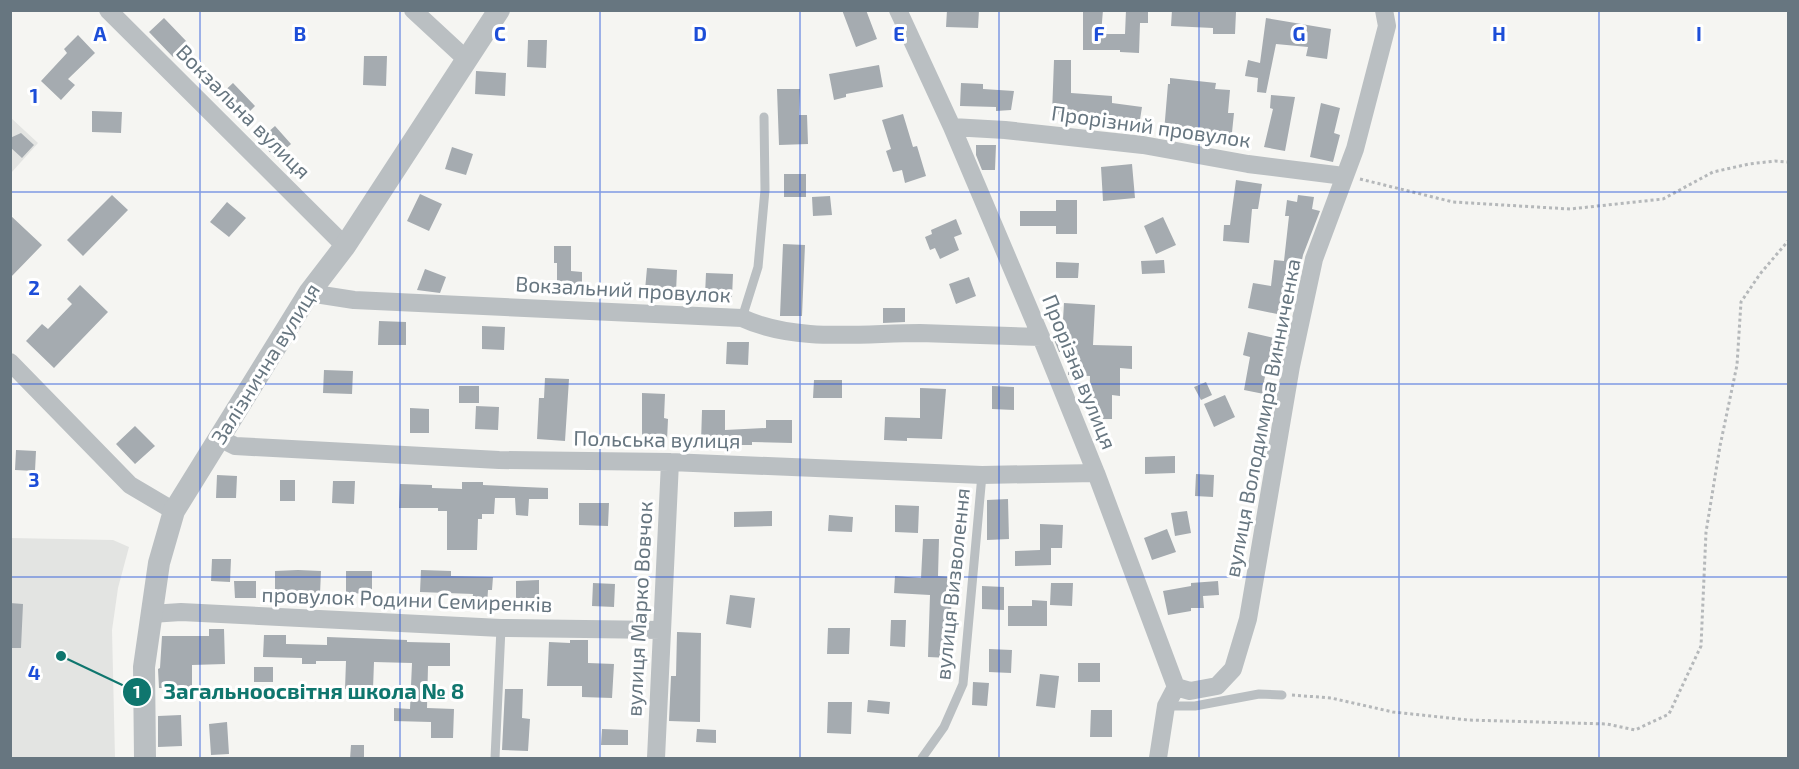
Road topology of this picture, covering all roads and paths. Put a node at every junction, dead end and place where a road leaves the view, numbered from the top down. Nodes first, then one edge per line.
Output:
1 (108, 10) edge
2 (413, 10) edge
3 (499, 10) edge
4 (898, 10) edge
5 (1384, 10) edge
6 (467, 60) junction
7 (764, 117) dead end
8 (952, 127) junction
9 (1788, 162) edge
10 (1344, 176) junction
11 (1788, 241) edge
12 (345, 246) junction
13 (309, 293) junction
14 (742, 318) junction
15 (1041, 337) junction
16 (10, 362) edge
17 (219, 438) junction
18 (670, 462) junction
19 (1096, 473) junction
20 (982, 475) junction
21 (174, 512) junction
22 (151, 614) junction
23 (501, 628) junction
24 (661, 630) junction
25 (1176, 687) junction
26 (1282, 695) joint
27 (1166, 706) junction
28 (146, 759) edge
29 (495, 759) edge
30 (656, 759) edge
31 (922, 759) edge
32 (1158, 759) edge

1 - 12 street, Вокзальна вулиця
2 - 6 street
3 - 6 street, Залізнична вулиця
4 - 8 street, Прорізна вулиця
5 - 10 street, вулиця Володимира Винниченка
6 - 12 street, Залізнична вулиця
7 - 14 lane
8 - 10 street, Прорізний провулок
8 - 15 street, Прорізна вулиця
9 - 10 path
10 - 25 street, вулиця Володимира Винниченка
11 - 26 path
12 - 13 street, Залізнична вулиця
13 - 14 street, Вокзальний провулок
13 - 17 street, Залізнична вулиця
14 - 15 street, Вокзальний провулок
15 - 19 street, Прорізна вулиця
16 - 21 street
17 - 18 street, Польська вулиця
17 - 21 street, Залізнична вулиця
18 - 20 street, Польська вулиця
18 - 24 street, вулиця Марко Вовчок
19 - 20 street, Польська вулиця
19 - 25 street, Прорізна вулиця
20 - 31 lane, вулиця Визволення
21 - 22 street, Залізнична вулиця
22 - 23 street, провулок Родини Семиренків
22 - 28 street, Залізнична вулиця
23 - 24 street, провулок Родини Семиренків
23 - 29 lane
24 - 30 street, вулиця Марко Вовчок
25 - 27 street
26 - 27 lane
27 - 32 street

